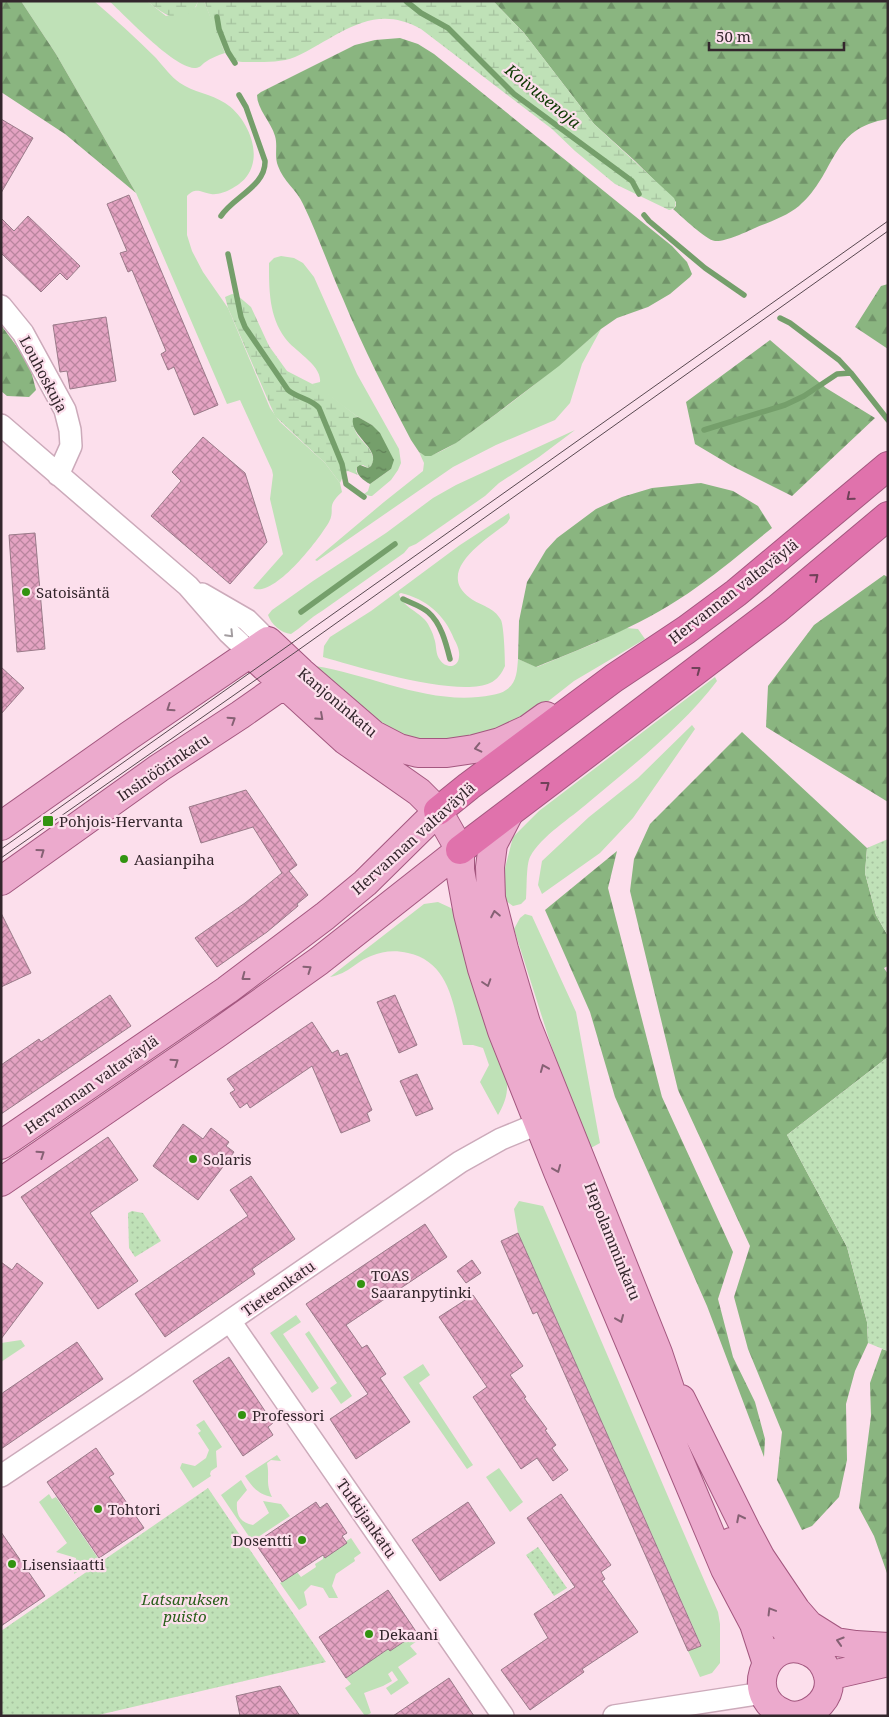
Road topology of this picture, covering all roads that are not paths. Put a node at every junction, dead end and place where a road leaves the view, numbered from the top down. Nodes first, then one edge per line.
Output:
1 (1, 306) edge
2 (1, 425) edge
3 (888, 466) edge
4 (58, 475) junction
5 (888, 516) edge
6 (260, 647) junction
7 (292, 678) junction
8 (614, 678) junction
9 (438, 811) junction
10 (508, 815) junction
11 (1, 826) edge
12 (460, 850) junction
13 (1, 881) edge
14 (550, 1119) junction
15 (1, 1146) edge
16 (1, 1182) edge
17 (230, 1321) junction
18 (658, 1353) junction
19 (1, 1476) edge
20 (888, 1647) edge
21 (802, 1649) junction
22 (888, 1662) edge
23 (766, 1664) junction
24 (828, 1676) junction
25 (763, 1693) junction
26 (503, 1716) edge
27 (614, 1716) edge
28 (799, 1716) edge

1 - 4 street, Louhoskuja
2 - 4 street, Kanjoninkatu
3 -> 8 highway, Hervannan valtaväylä
4 - 6 street, Kanjoninkatu
10 -> 5 highway, Hervannan valtaväylä
6 - 7 main road, Kanjoninkatu
6 -> 11 main road
8 -> 7 main road, Kanjoninkatu
7 -> 9 main road, Kanjoninkatu
13 -> 7 main road, Insinöörinkatu
8 - 9 highway, Hervannan valtaväylä
9 - 12 main road, Kanjoninkatu
9 -> 15 main road, Hervannan valtaväylä
10 - 12 highway, Hervannan valtaväylä
14 -> 10 main road, Hepolamminkatu
12 -> 14 main road, Hepolamminkatu
16 -> 12 main road, Hervannan valtaväylä
14 - 17 street, Tieteenkatu
14 - 18 main road, Hepolamminkatu
14 -> 23 main road, Hepolamminkatu
17 - 19 street, Tieteenkatu
17 - 26 street, Tutkijankatu
20 -> 18 main road
21 -> 18 main road, Hepolamminkatu
21 - 23 main road
21 - 24 main road
22 - 24 main road
23 - 25 main road
24 - 28 main road
25 - 27 street
25 - 28 main road

